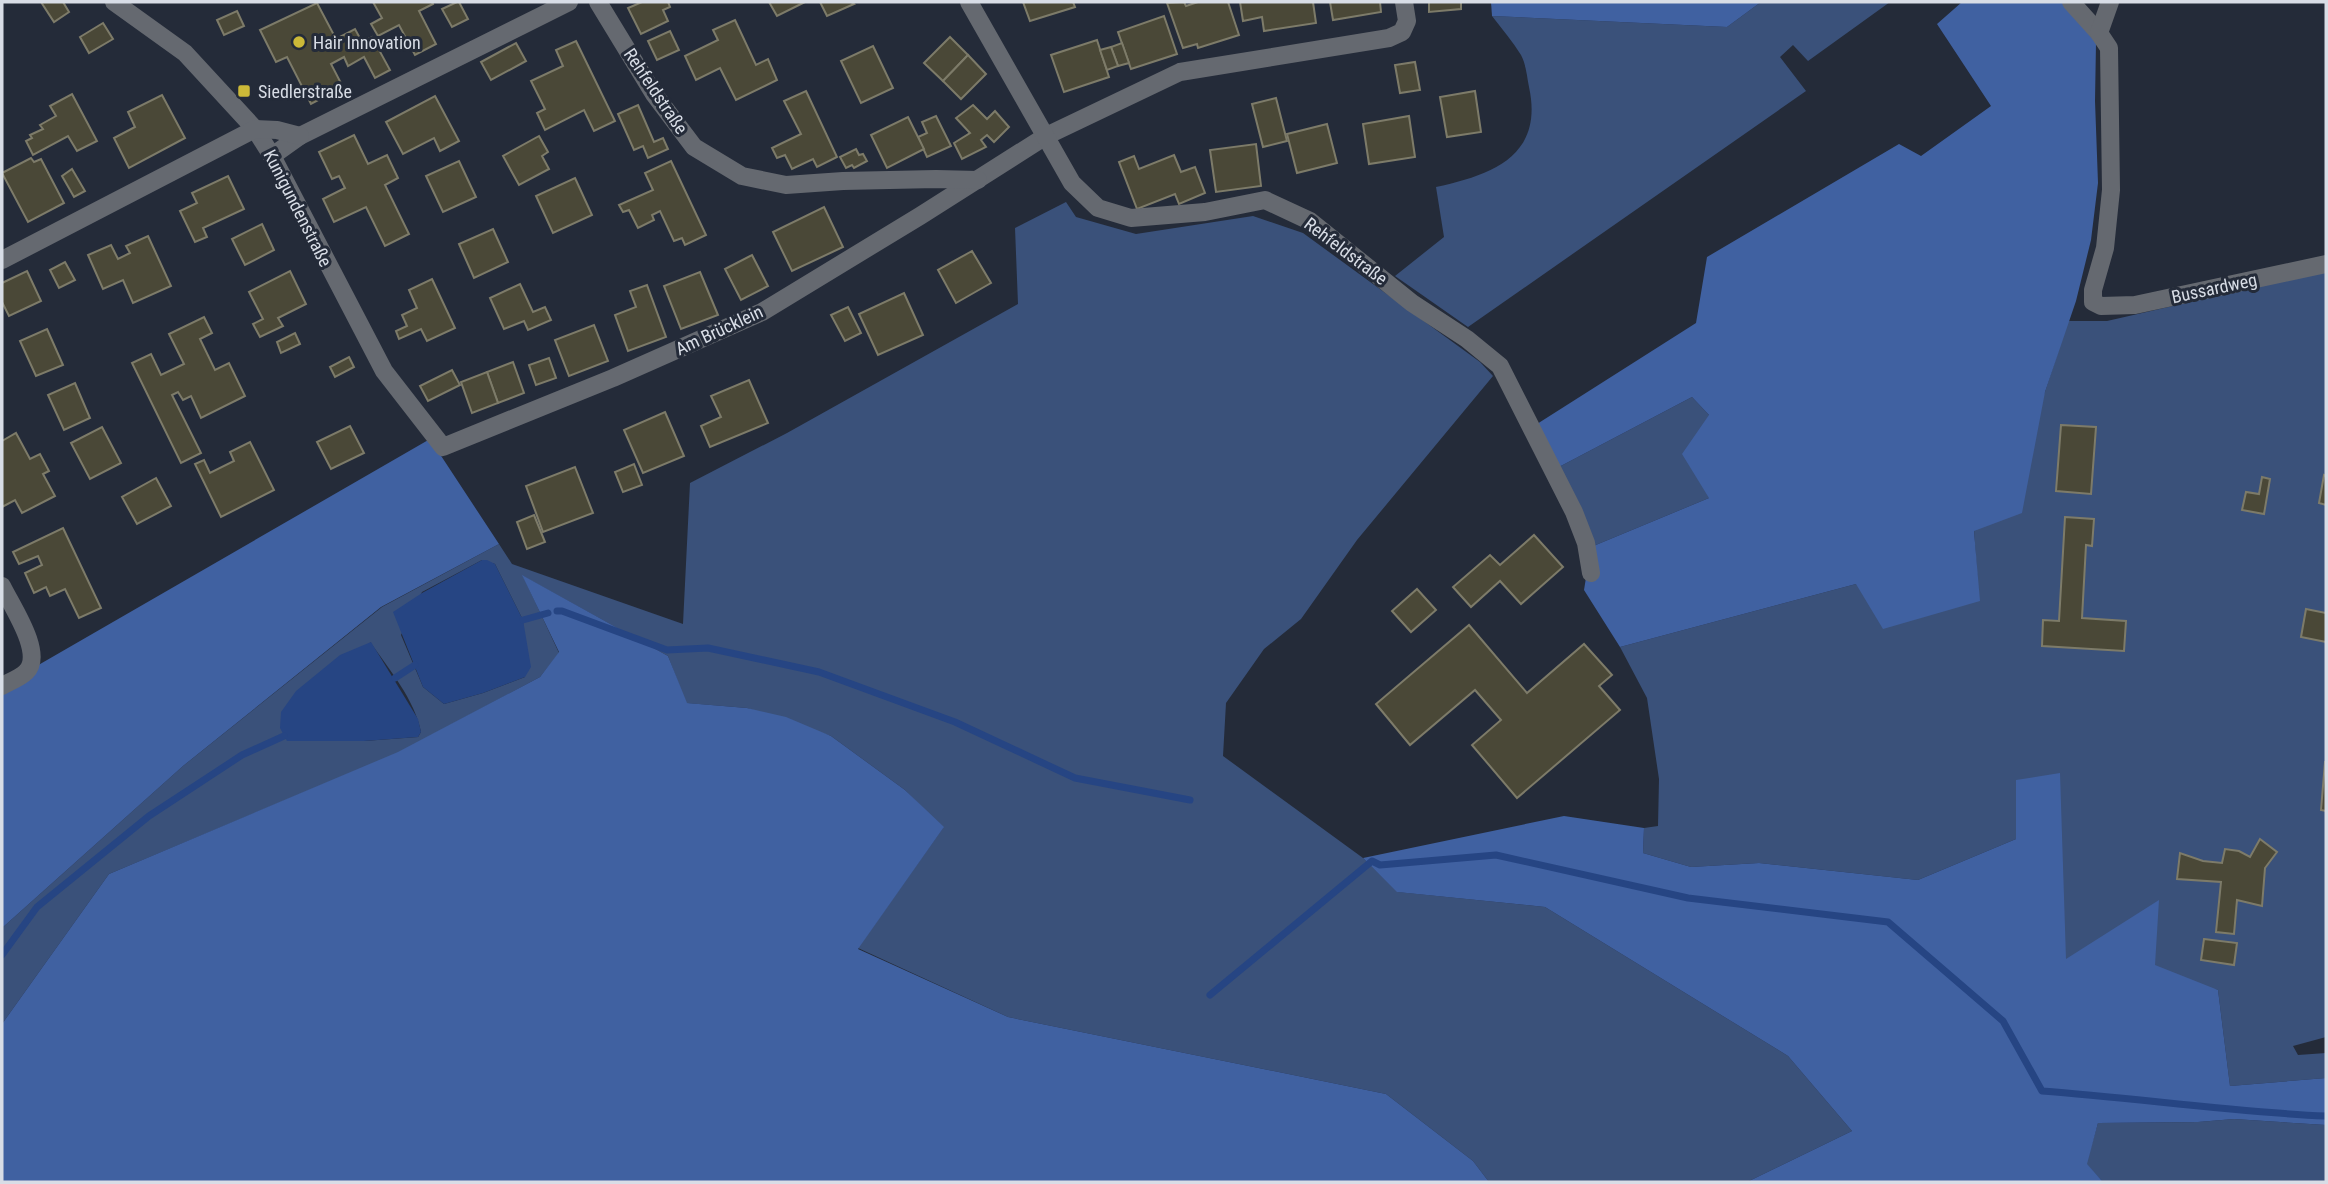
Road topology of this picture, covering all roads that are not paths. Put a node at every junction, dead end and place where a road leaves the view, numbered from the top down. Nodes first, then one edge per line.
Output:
1 (114, 2) edge
2 (569, 2) edge
3 (598, 2) edge
4 (969, 2) edge
5 (1404, 2) edge
6 (2071, 2) edge
7 (2110, 2) edge
8 (2099, 33) junction
9 (255, 129) junction
10 (300, 136) junction
11 (1046, 136) junction
12 (272, 156) junction
13 (978, 180) junction
14 (2, 260) edge
15 (2326, 264) edge
16 (443, 447) joint
17 (1591, 573) dead end
18 (2, 586) edge
19 (2, 686) edge

1 - 9 street, Kunigundenstraße
2 - 10 street
3 - 13 street, Rehfeldstraße
4 - 11 street, Rehfeldstraße
5 - 11 street
6 - 8 street
7 - 8 street
8 - 15 street, Bussardweg
9 - 10 street
9 - 12 street, Kunigundenstraße
9 - 14 street
10 - 12 street
11 - 13 street
11 - 17 street, Rehfeldstraße
12 - 16 street, Kunigundenstraße
13 - 16 street, Am Brücklein
18 - 19 street

